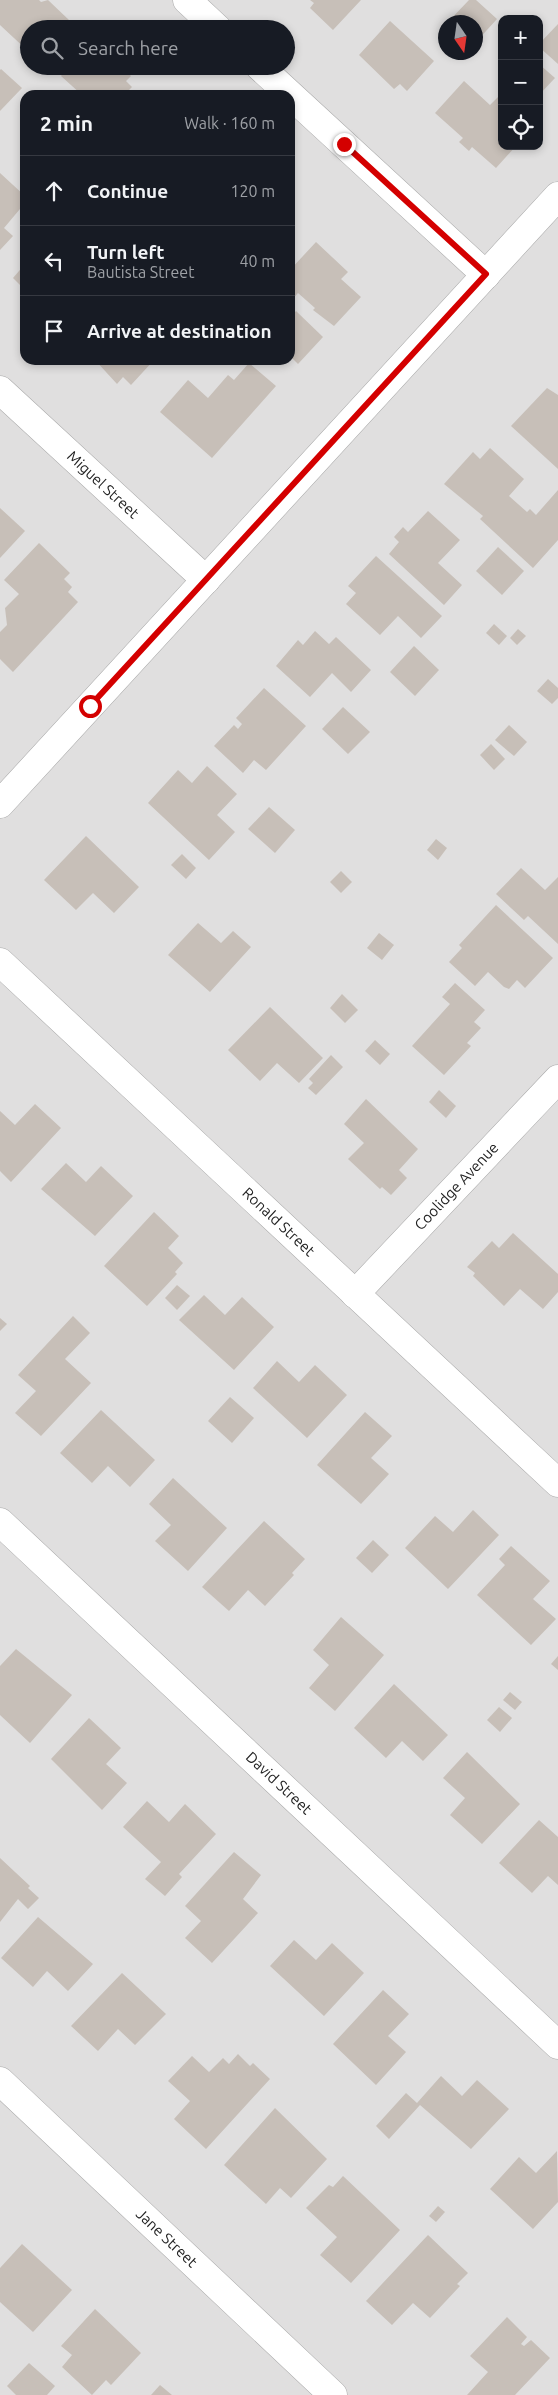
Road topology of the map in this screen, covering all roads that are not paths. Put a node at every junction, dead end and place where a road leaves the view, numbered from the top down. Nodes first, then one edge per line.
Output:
1 (187, 0) edge
2 (208, 20) edge
3 (269, 75) edge
4 (285, 90) edge
5 (295, 99) edge
6 (558, 196) edge
7 (486, 274) junction
8 (0, 390) edge
9 (206, 580) junction
10 (0, 804) edge
11 (0, 962) edge
12 (558, 1079) edge
13 (355, 1294) junction
14 (558, 1483) edge
15 (0, 1522) edge
16 (558, 2045) edge
17 (0, 2082) edge
18 (333, 2395) edge

1 - 2 street
3 - 4 street
5 - 7 street
6 - 7 street
7 - 9 street
8 - 9 street, Miguel Street
9 - 10 street
11 - 13 street, Ronald Street
12 - 13 street, Coolidge Avenue
13 - 14 street, Ronald Street
15 - 16 street, David Street
17 - 18 street, Jane Street

